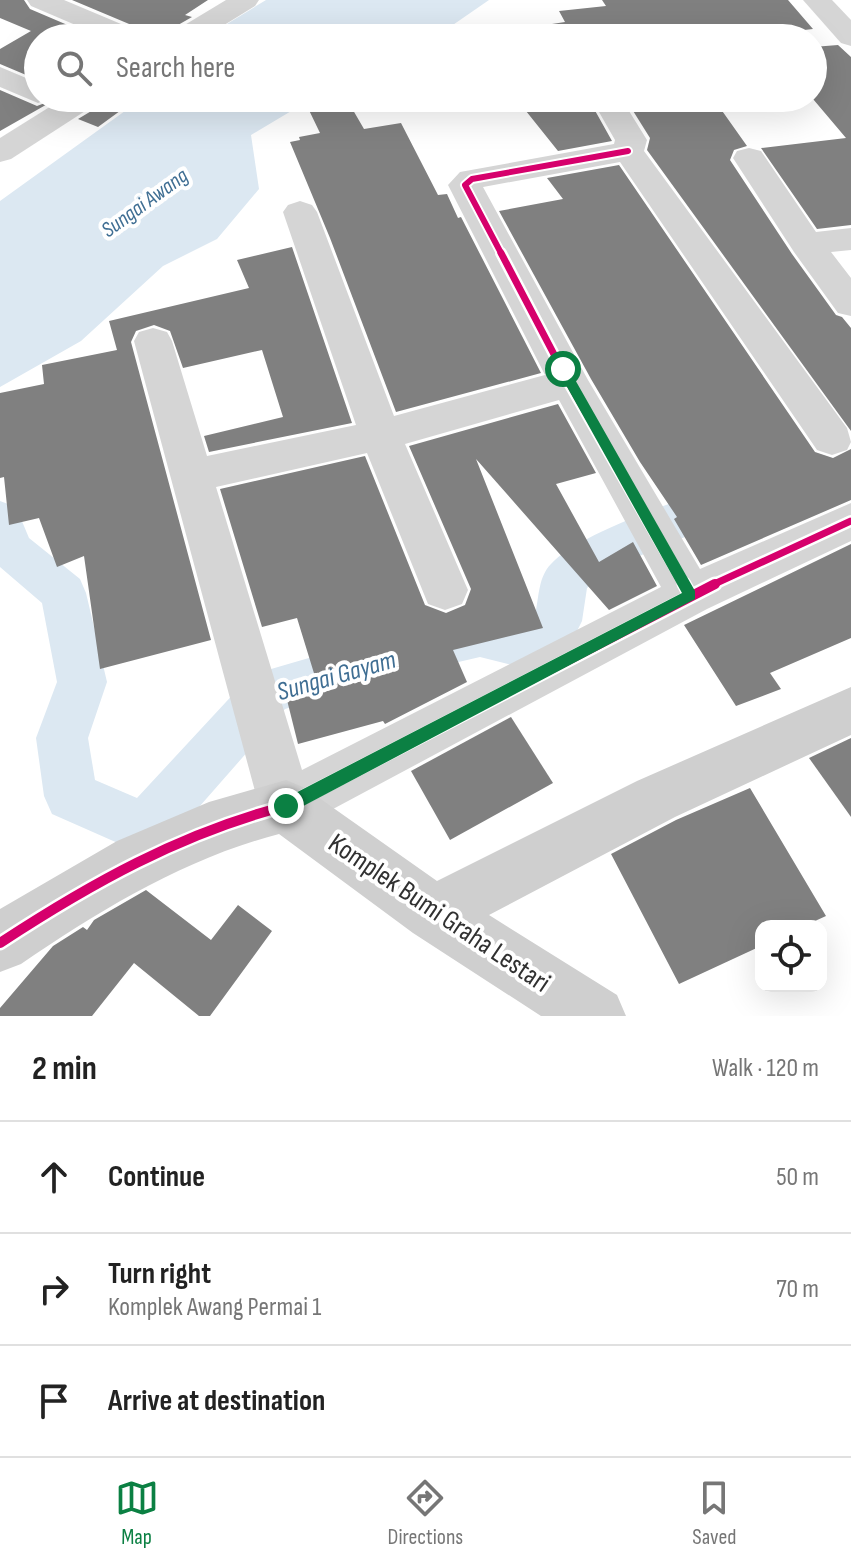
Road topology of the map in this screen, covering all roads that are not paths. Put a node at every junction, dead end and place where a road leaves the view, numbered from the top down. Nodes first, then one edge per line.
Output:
1 (41, 0) edge
2 (244, 0) edge
3 (817, 0) edge
4 (97, 24) edge
5 (205, 24) edge
6 (850, 35) edge
7 (827, 36) edge
8 (0, 76) edge
9 (24, 87) edge
10 (53, 112) edge
11 (614, 112) edge
12 (628, 151) junction
13 (0, 152) edge
14 (749, 158) dead end
15 (300, 212) dead end
16 (851, 239) edge
17 (806, 244) junction
18 (851, 304) edge
19 (153, 341) dead end
20 (569, 383) junction
21 (380, 435) junction
22 (832, 439) dead end
23 (192, 476) junction
24 (851, 521) edge
25 (445, 590) dead end
26 (690, 595) junction
27 (851, 710) edge
28 (286, 806) junction
29 (433, 913) junction
30 (0, 943) edge
31 (596, 1016) edge

1 - 4 street
2 - 5 street
3 - 6 street
6 - 7 street
8 - 9 street
10 - 13 street
11 - 12 street
12 - 20 street
12 - 22 street
14 - 17 street
15 - 21 street
16 - 17 street
17 - 18 street
19 - 23 street
20 - 21 street
20 - 26 street
21 - 23 street
21 - 25 street
23 - 28 street
24 - 26 street
26 - 28 street
27 - 29 street
28 - 29 street, Komplek Bumi Graha Lestari
28 - 30 street
29 - 31 street, Komplek Bumi Graha Lestari

